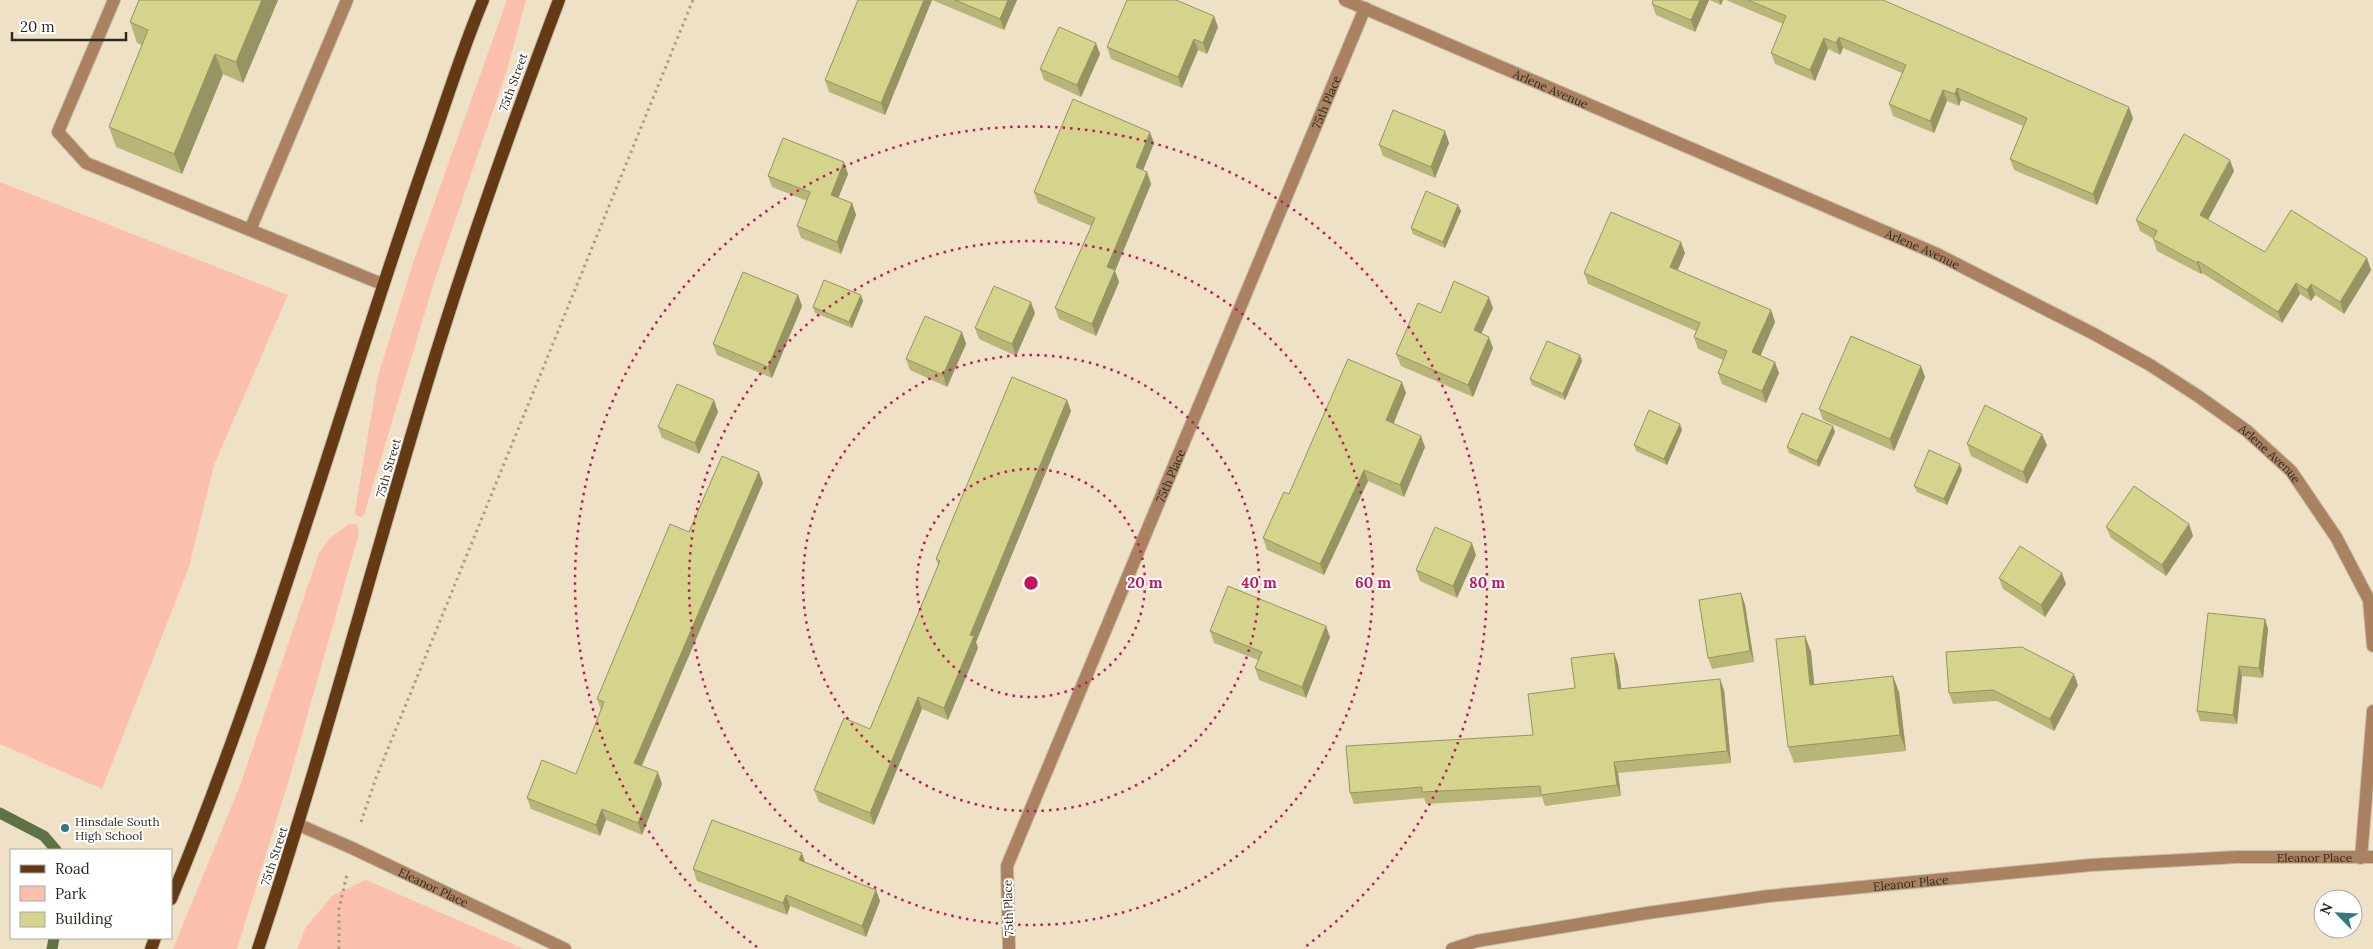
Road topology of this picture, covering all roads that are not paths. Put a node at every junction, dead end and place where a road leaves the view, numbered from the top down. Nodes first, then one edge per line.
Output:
1 (114, 0) edge
2 (346, 0) edge
3 (482, 0) edge
4 (558, 0) edge
5 (1345, 0) edge
6 (1365, 8) junction
7 (250, 230) junction
8 (382, 284) junction
9 (2373, 646) edge
10 (2373, 711) edge
11 (299, 825) junction
12 (2367, 857) edge
13 (172, 896) edge
14 (258, 949) edge
15 (565, 949) edge
16 (1009, 949) edge
17 (1452, 949) edge

1 - 7 street
2 - 7 street
3 - 8 main road
4 - 11 main road, 75th Street
5 - 6 street, Arlene Avenue
6 - 9 street, Arlene Avenue
6 - 16 street, 75th Place
7 - 8 street
8 - 13 main road
10 - 12 street
11 - 14 main road, 75th Street
11 - 15 street, Eleanor Place
12 - 17 street, Eleanor Place

